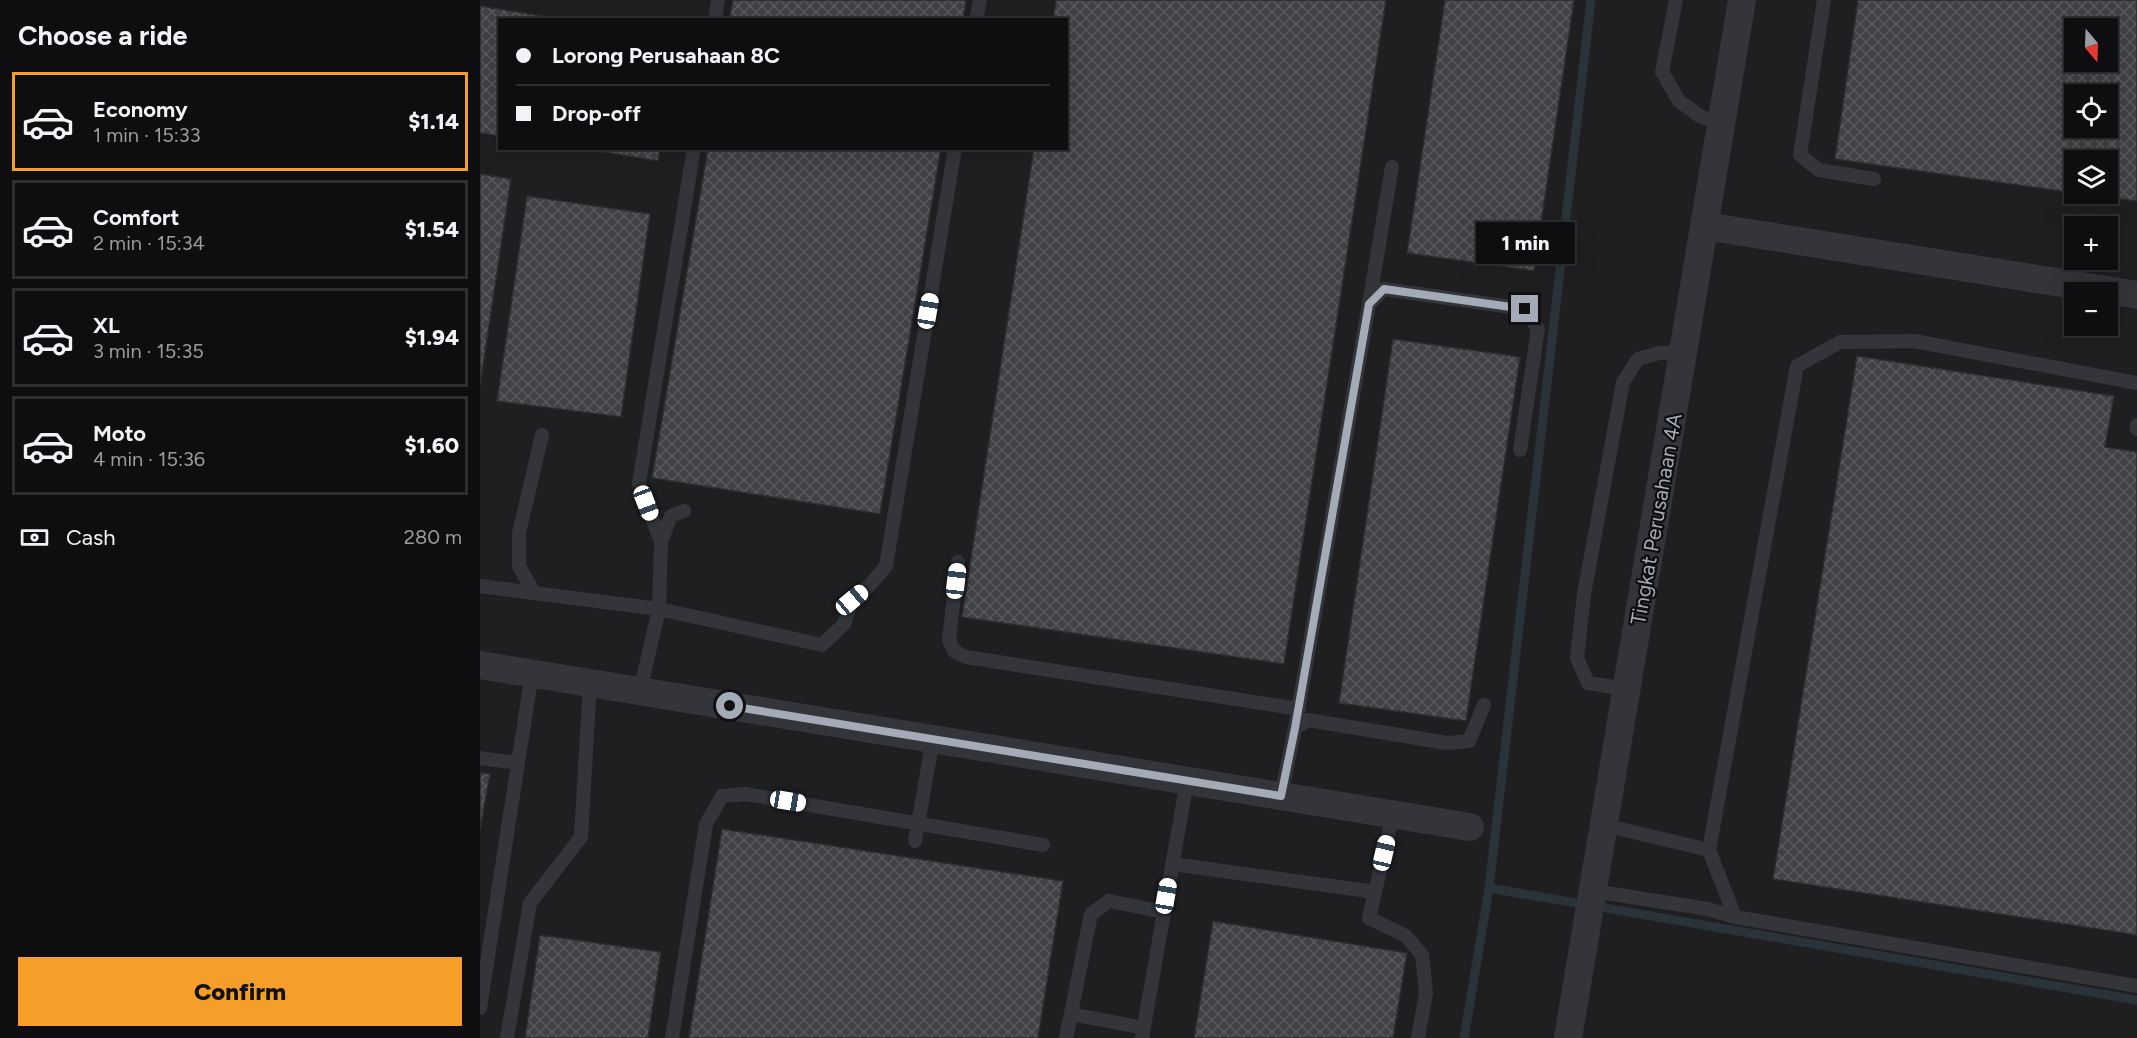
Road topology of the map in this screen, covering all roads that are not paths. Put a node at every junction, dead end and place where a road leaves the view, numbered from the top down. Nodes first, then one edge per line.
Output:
1 (718, 0) edge
2 (980, 0) edge
3 (1676, 0) edge
4 (1742, 0) edge
5 (1824, 0) edge
6 (715, 18) edge
7 (976, 18) edge
8 (1722, 125) junction
9 (694, 150) edge
10 (955, 150) edge
11 (1392, 167) dead end
12 (1874, 179) dead end
13 (1705, 226) junction
14 (2137, 295) edge
15 (1369, 304) junction
16 (1684, 353) junction
17 (2137, 382) edge
18 (2137, 425) edge
19 (2137, 429) edge
20 (542, 435) dead end
21 (1520, 450) dead end
22 (684, 511) dead end
23 (661, 542) junction
24 (958, 562) dead end
25 (480, 586) edge
26 (534, 593) junction
27 (659, 609) junction
28 (480, 665) edge
29 (532, 673) junction
30 (590, 683) junction
31 (1627, 689) junction
32 (640, 691) junction
33 (1484, 705) dead end
34 (1299, 709) junction
35 (1295, 728) junction
36 (933, 739) junction
37 (480, 758) edge
38 (518, 763) junction
39 (1187, 780) junction
40 (1281, 796) junction
41 (1393, 814) junction
42 (918, 823) junction
43 (1604, 825) junction
44 (1470, 827) dead end
45 (915, 841) dead end
46 (1043, 844) dead end
47 (1709, 850) junction
48 (1172, 864) junction
49 (1593, 891) junction
50 (1375, 892) junction
51 (1164, 912) junction
52 (1735, 917) junction
53 (2137, 986) edge
54 (480, 1008) edge
55 (1071, 1014) junction
56 (1143, 1033) edge
57 (507, 1038) edge
58 (672, 1038) edge
59 (1066, 1038) edge
60 (1418, 1038) edge
61 (1568, 1038) edge

1 - 6 lane
2 - 7 lane
3 - 8 lane
4 - 8 street, Tingkat Perusahaan 4A
5 - 12 lane
8 - 13 street, Tingkat Perusahaan 4A
9 - 23 lane
10 - 27 lane
11 - 15 lane
13 - 14 street
13 - 16 street, Tingkat Perusahaan 4A
15 - 21 lane
15 - 34 lane
16 - 31 street, Tingkat Perusahaan 4A
16 - 31 lane
17 - 47 lane
18 - 19 lane
20 - 26 lane
22 - 23 lane
23 - 27 lane
24 - 34 lane
25 - 26 lane
26 - 27 lane
27 - 32 lane
28 - 29 street
29 - 30 street
29 - 38 lane
30 - 32 street
30 - 57 lane
31 - 43 street, Tingkat Perusahaan 4A
32 - 36 street
33 - 35 lane
34 - 35 lane
35 - 40 lane
36 - 39 street
36 - 42 lane
37 - 38 lane
38 - 54 lane
39 - 40 street
39 - 48 lane
40 - 41 street
41 - 44 street
41 - 50 lane
42 - 45 lane
42 - 46 lane
42 - 58 lane
43 - 47 lane
43 - 49 street, Tingkat Perusahaan 4A
47 - 52 lane
48 - 50 lane
48 - 51 lane
49 - 52 lane
49 - 61 street, Tingkat Perusahaan 4A
50 - 60 lane
51 - 55 lane
51 - 56 lane
52 - 53 lane
55 - 56 lane
55 - 59 lane

